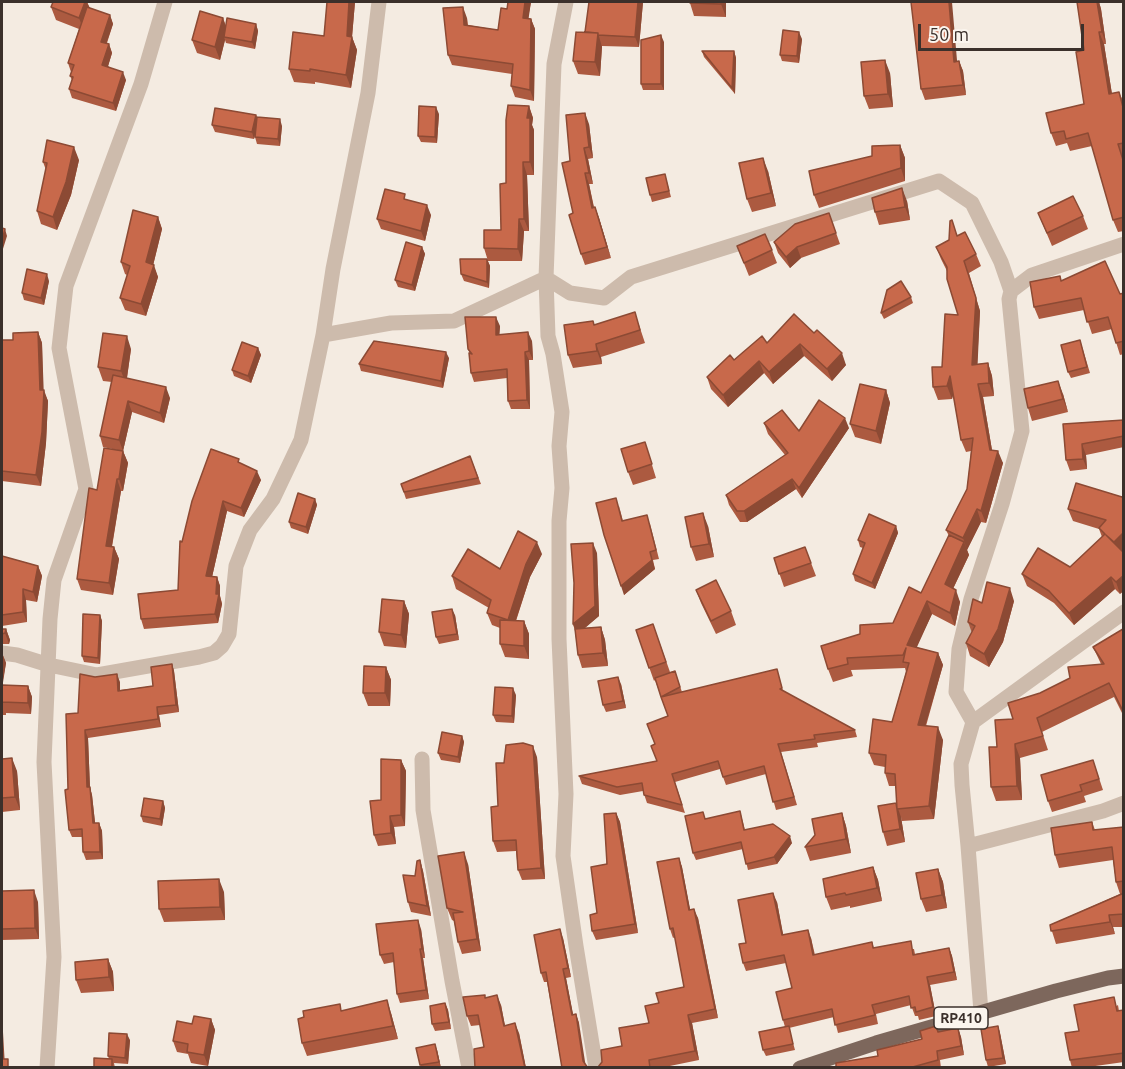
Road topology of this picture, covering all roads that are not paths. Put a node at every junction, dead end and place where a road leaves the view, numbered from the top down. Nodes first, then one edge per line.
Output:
1 (165, 2) edge
2 (379, 2) edge
3 (566, 2) edge
4 (1124, 244) edge
5 (546, 278) junction
6 (1011, 291) junction
7 (323, 335) junction
8 (1124, 612) edge
9 (2, 653) edge
10 (49, 665) junction
11 (973, 722) junction
12 (422, 759) dead end
13 (1124, 803) edge
14 (968, 846) junction
15 (1124, 976) edge
16 (981, 1012) junction
17 (47, 1068) edge
18 (469, 1068) edge
19 (596, 1068) edge
20 (800, 1068) edge

1 - 10 street
2 - 7 street
3 - 5 street
4 - 6 street
5 - 6 street
5 - 7 street
5 - 19 street
6 - 11 street
7 - 10 street
8 - 11 street
9 - 10 street
10 - 17 street
11 - 14 street
12 - 18 street
13 - 14 street
14 - 16 street
15 - 16 main road, RP410
16 - 20 main road, RP410

